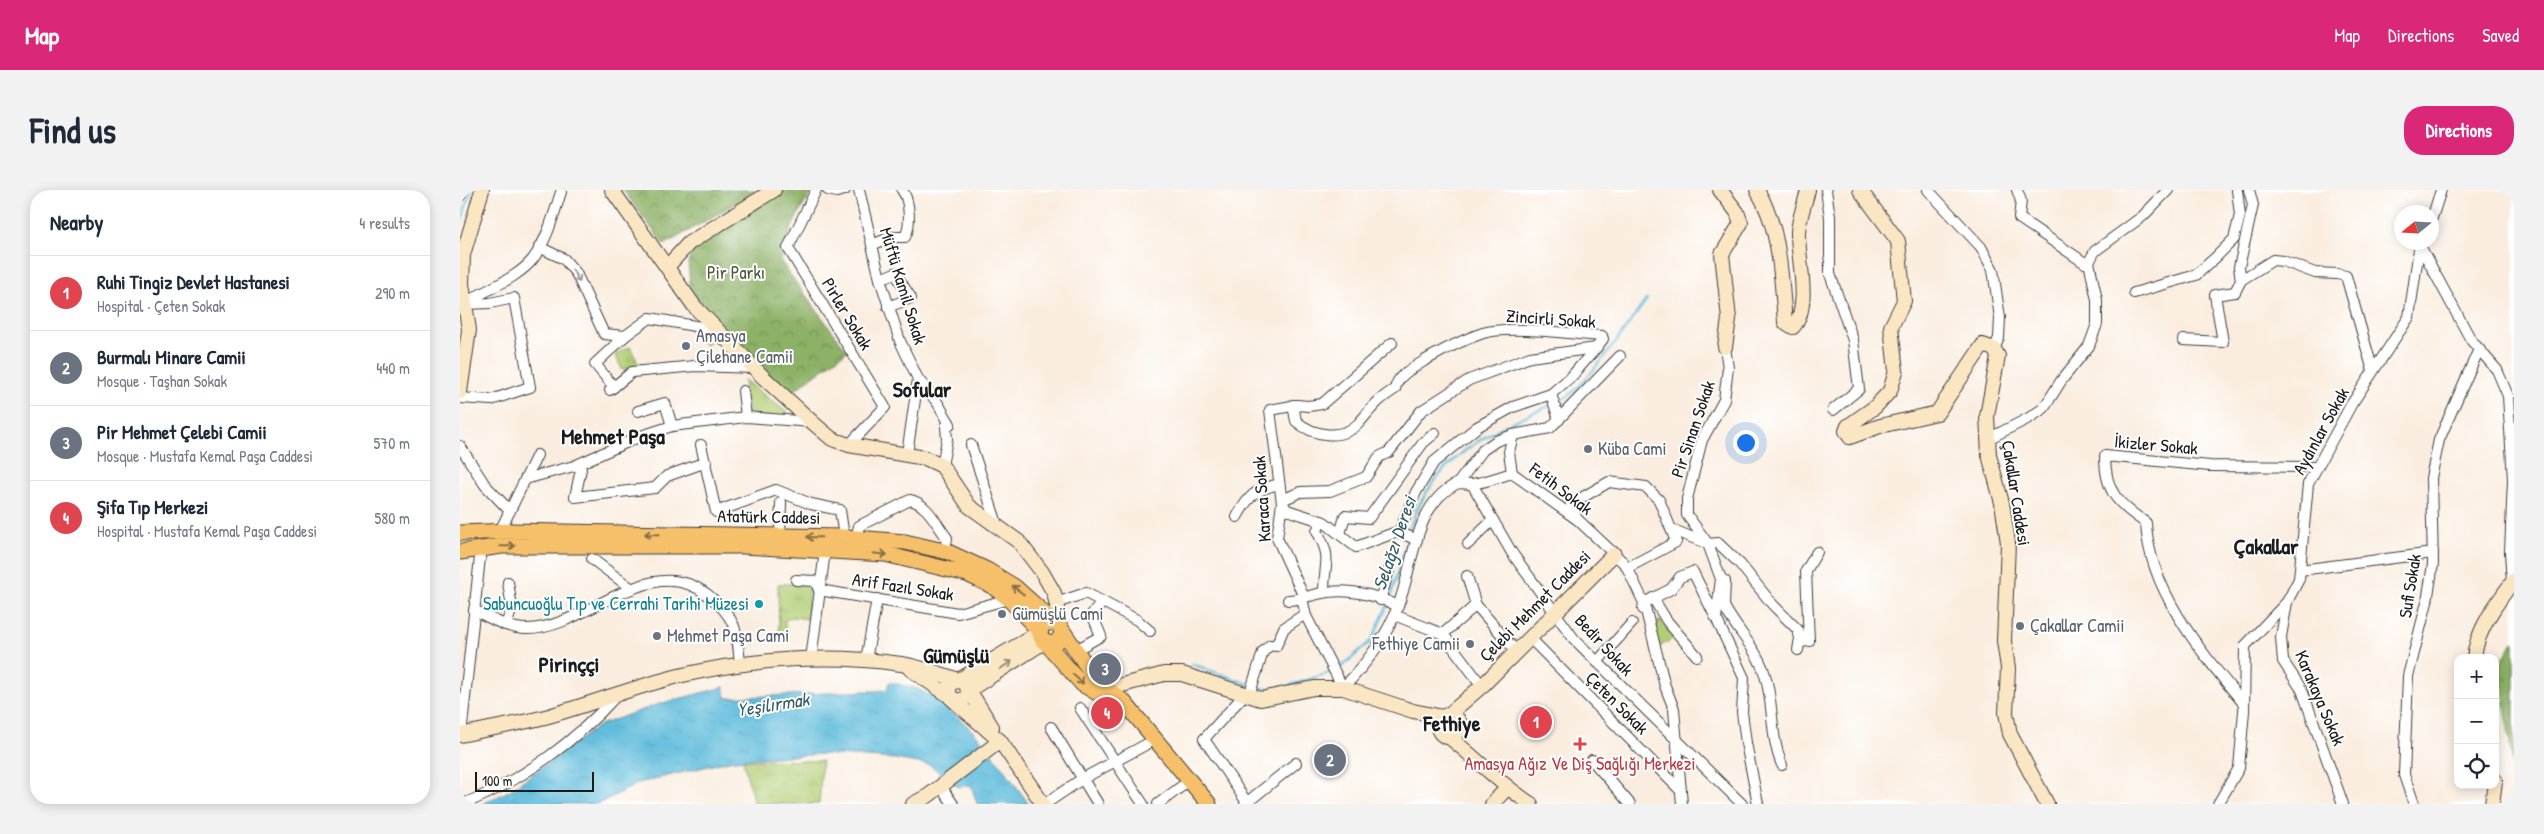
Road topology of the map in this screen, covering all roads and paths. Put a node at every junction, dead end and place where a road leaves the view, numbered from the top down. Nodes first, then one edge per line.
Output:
1 (462, 190) edge
2 (482, 190) edge
3 (774, 190) edge
4 (816, 190) edge
5 (828, 190) edge
6 (845, 190) edge
7 (859, 190) edge
8 (902, 190) edge
9 (1720, 190) edge
10 (1757, 190) edge
11 (1808, 190) edge
12 (1826, 190) edge
13 (1860, 190) edge
14 (1928, 190) edge
15 (2017, 190) edge
16 (2168, 190) edge
17 (2237, 190) edge
18 (2249, 190) edge
19 (2441, 190) edge
20 (561, 192) dead end
21 (614, 193) edge
22 (460, 196) edge
23 (2436, 205) edge
24 (872, 245) junction
25 (539, 248) junction
26 (2419, 250) edge
27 (2424, 250) edge
28 (2089, 262) junction
29 (667, 267) junction
30 (880, 278) junction
31 (2241, 280) junction
32 (2134, 293) dead end
33 (462, 307) edge
34 (888, 307) junction
35 (718, 330) junction
36 (625, 336) junction
37 (2183, 340) dead end
38 (1392, 343) dead end
39 (1725, 346) joint
40 (1596, 348) junction
41 (1994, 349) junction
42 (2479, 349) junction
43 (1620, 356) dead end
44 (755, 368) junction
45 (2374, 371) junction
46 (918, 379) junction
47 (743, 391) dead end
48 (460, 392) edge
49 (1551, 394) junction
50 (460, 398) edge
51 (1293, 405) junction
52 (1833, 410) dead end
53 (638, 411) dead end
54 (746, 418) junction
55 (1559, 420) junction
56 (812, 422) junction
57 (672, 426) junction
58 (1435, 433) dead end
59 (1513, 435) junction
60 (1988, 439) junction
61 (701, 445) dead end
62 (849, 445) junction
63 (971, 445) dead end
64 (460, 446) edge
65 (907, 454) junction
66 (537, 455) dead end
67 (706, 462) junction
68 (579, 464) junction
69 (942, 466) junction
70 (2318, 467) junction
71 (1512, 473) junction
72 (525, 479) junction
73 (1458, 483) junction
74 (1280, 484) junction
75 (1472, 484) junction
76 (781, 502) dead end
77 (1282, 503) junction
78 (510, 511) junction
79 (1237, 517) dead end
80 (1493, 520) junction
81 (1578, 520) junction
82 (1321, 521) junction
83 (998, 527) junction
84 (1671, 529) junction
85 (500, 531) junction
86 (460, 533) edge
87 (1401, 533) junction
88 (1340, 534) junction
89 (780, 536) junction
90 (850, 537) junction
91 (1416, 539) junction
92 (1468, 544) dead end
93 (1708, 544) junction
94 (481, 548) junction
95 (825, 551) junction
96 (945, 551) junction
97 (460, 552) edge
98 (1817, 552) dead end
99 (2433, 552) junction
100 (1614, 554) junction
101 (592, 559) dead end
102 (1392, 560) dead end
103 (1627, 568) junction
104 (2300, 570) junction
105 (1468, 576) dead end
106 (1721, 579) junction
107 (796, 580) dead end
108 (2513, 581) edge
109 (508, 582) dead end
110 (632, 589) junction
111 (819, 590) junction
112 (1324, 592) junction
113 (1302, 598) junction
114 (877, 599) junction
115 (1009, 599) junction
116 (1288, 600) dead end
117 (1381, 600) junction
118 (1056, 602) junction
119 (1103, 602) junction
120 (2287, 602) junction
121 (1646, 604) junction
122 (1476, 605) junction
123 (1396, 608) junction
124 (474, 610) junction
125 (1553, 612) junction
126 (1305, 614) junction
127 (1716, 618) junction
128 (1632, 623) dead end
129 (506, 625) junction
130 (1057, 626) junction
131 (1150, 630) dead end
132 (1444, 634) junction
133 (1529, 637) junction
134 (1043, 639) junction
135 (1083, 646) dead end
136 (1516, 651) junction
137 (2474, 654) edge
138 (1697, 656) dead end
139 (464, 659) edge
140 (811, 659) junction
141 (866, 660) junction
142 (1597, 662) junction
143 (740, 664) junction
144 (904, 665) junction
145 (964, 685) junction
146 (1482, 686) junction
147 (1343, 688) junction
148 (1107, 689) junction
149 (620, 691) junction
150 (1250, 691) junction
151 (953, 698) junction
152 (2244, 704) junction
153 (1080, 708) dead end
154 (1443, 720) junction
155 (1051, 727) dead end
156 (1456, 730) junction
157 (460, 735) edge
158 (1677, 740) junction
159 (995, 744) junction
160 (1147, 744) junction
161 (1115, 760) junction
162 (1592, 760) dead end
163 (1296, 763) dead end
164 (1782, 765) dead end
165 (1082, 779) junction
166 (943, 783) junction
167 (1182, 786) junction
168 (1507, 788) junction
169 (2494, 789) edge
170 (1681, 791) junction
171 (463, 804) edge
172 (913, 804) edge
173 (953, 804) edge
174 (1044, 804) edge
175 (1098, 804) edge
176 (1143, 804) edge
177 (1158, 804) edge
178 (1197, 804) edge
179 (1209, 804) edge
180 (1246, 804) edge
181 (1492, 804) edge
182 (1531, 804) edge
183 (1630, 804) edge
184 (1682, 804) edge
185 (1742, 804) edge
186 (1758, 804) edge
187 (2047, 804) edge
188 (2218, 804) edge
189 (2343, 804) edge
190 (2414, 804) edge
191 (2492, 804) edge

1 - 22 street
2 - 33 street
3 - 29 street
4 - 62 street, Pirler Sokak
5 - 6 street
7 - 24 street, Müftü Kamil Sokak
8 - 24 street
9 - 39 street
10 - 11 street
12 - 52 street
13 - 41 street
14 - 41 street
15 - 28 street
16 - 28 street
17 - 32 street
18 - 31 street
19 - 23 street
20 - 25 street
21 - 29 street
24 - 30 street, Müftü Kamil Sokak
25 - 33 street
25 -> 36 street
26 - 45 street, Aydınlar Sokak
27 - 42 street
28 - 60 street
29 - 35 street
30 - 34 street, Müftü Kamil Sokak
30 - 34 street
31 - 37 street
31 - 45 street
33 - 48 street
33 - 50 street
34 - 46 street, Müftü Kamil Sokak
35 - 36 street
35 - 44 street
36 - 44 street
38 - 51 street, Karaca Sokak
39 - 93 street, Pir Sinan Sokak
40 - 49 street
40 - 51 street, Zincirli Sokak
40 - 77 street, Zincirli Sokak
41 - 60 street, Çakallar Caddesi
42 - 99 street, Sufi Sokak
42 - 108 street
43 - 55 street
44 - 56 street
45 - 70 street, Aydınlar Sokak
46 - 65 street
46 - 69 street, Müftü Kamil Sokak
47 - 54 street
49 - 55 street
49 - 87 street
51 - 74 street, Karaca Sokak
53 - 57 street
54 - 56 street
54 - 57 street
55 - 59 street
56 - 62 street
57 - 68 street
58 - 88 street
59 - 71 street
59 - 73 street
60 - 187 street, Çakallar Caddesi
61 - 67 street
62 - 65 street
63 - 83 street
64 - 78 street
65 - 69 street
66 - 72 street
67 - 68 street
67 - 90 street
68 - 72 street
69 - 83 street
70 - 104 street, Aydınlar Sokak
70 - 152 street, İkizler Sokak
71 - 75 street, Fetih Sokak
71 - 81 street, Fetih Sokak
72 - 78 street
73 - 75 street, Fetih Sokak
73 - 91 street
74 - 77 street, Karaca Sokak
74 - 79 street
75 - 80 street, Bedir Sokak
76 - 89 street
77 - 82 street
77 - 113 street, Karaca Sokak
78 - 85 street
80 - 92 street
80 - 125 street, Bedir Sokak
81 - 84 street
81 - 100 street, Fetih Sokak
82 - 88 street
82 - 112 street
83 - 118 street
84 - 93 street
84 - 103 street
85 - 86 main road, Atatürk Caddesi
89 -> 85 main road, Atatürk Caddesi
87 - 88 street
87 - 91 street
90 -> 89 main road, Atatürk Caddesi
90 - 96 main road, Atatürk Caddesi
90 - 96 street
91 - 123 street
93 - 98 street
93 - 106 street, Pir Sinan Sokak
94 -> 95 main road, Atatürk Caddesi
94 - 97 main road, Atatürk Caddesi
94 - 124 street
95 - 111 street
95 -> 115 main road, Atatürk Caddesi
130 -> 96 main road, Atatürk Caddesi
99 - 104 street
99 - 190 street, Sufi Sokak
100 - 103 street, Fetih Sokak
100 - 125 street, Çelebi Mehmet Caddesi
101 - 110 street
102 - 117 street
103 - 121 street, Fetih Sokak
104 - 120 street, Aydınlar Sokak
105 - 122 street
106 - 127 street, Pir Sinan Sokak
106 - 164 street
107 - 111 street, Arif Fazıl Sokak
108 - 137 street
109 - 129 street
110 - 129 street
110 - 143 street
111 - 114 street, Arif Fazıl Sokak
111 - 140 street
112 - 113 street
112 - 117 street
113 - 116 street
113 - 126 street, Karaca Sokak
114 - 115 street, Arif Fazıl Sokak
114 - 141 street
115 - 134 main road, Atatürk Caddesi
117 - 123 street
118 - 119 street
118 - 130 street
119 - 131 street
119 - 135 street
120 - 152 street, Aydınlar Sokak
120 - 189 street, Karakaya Sokak
121 - 127 street
121 - 138 street
121 - 158 street, Fetih Sokak
122 - 132 street
122 - 136 street
123 - 132 street
123 - 147 street
124 - 129 street
124 - 139 street
125 - 133 street, Çelebi Mehmet Caddesi
125 - 142 street, Bedir Sokak
126 - 147 street, Karaca Sokak
126 - 150 street
127 - 186 street
128 - 142 street
130 - 134 main road
130 - 148 main road, Atatürk Caddesi
132 - 146 street
133 - 136 street, Çelebi Mehmet Caddesi
133 - 170 street, Çeten Sokak
134 - 145 street
134 -> 160 main road, Atatürk Caddesi
136 - 146 street, Çelebi Mehmet Caddesi
139 - 157 street
140 - 141 street
140 - 143 street
141 - 144 street
142 - 158 street, Bedir Sokak
143 - 149 street
144 - 145 street
144 - 151 street
145 - 151 street
145 - 159 street
146 - 154 street, Çelebi Mehmet Caddesi
146 - 156 street, Çelebi Mehmet Caddesi
147 - 150 street
147 - 154 street
148 - 150 street
148 - 179 main road, Atatürk Caddesi
149 - 157 street
149 - 171 street
150 - 180 street
151 - 159 street
152 - 188 street, Aydınlar Sokak
153 - 161 street
154 - 156 street
154 - 156 street
155 - 165 street
156 - 168 street
158 - 170 street, Fetih Sokak
158 - 185 street, Bedir Sokak
159 - 166 street
159 - 174 street
160 - 161 street
160 - 167 main road, Atatürk Caddesi
161 - 165 street
161 - 176 street
162 - 183 street
163 - 180 street
165 - 174 street
165 - 175 street
166 - 172 street
166 - 173 street
167 - 177 street
167 - 178 main road, Atatürk Caddesi
168 - 181 street
168 - 182 street
169 - 191 street
170 - 184 street, Fetih Sokak

